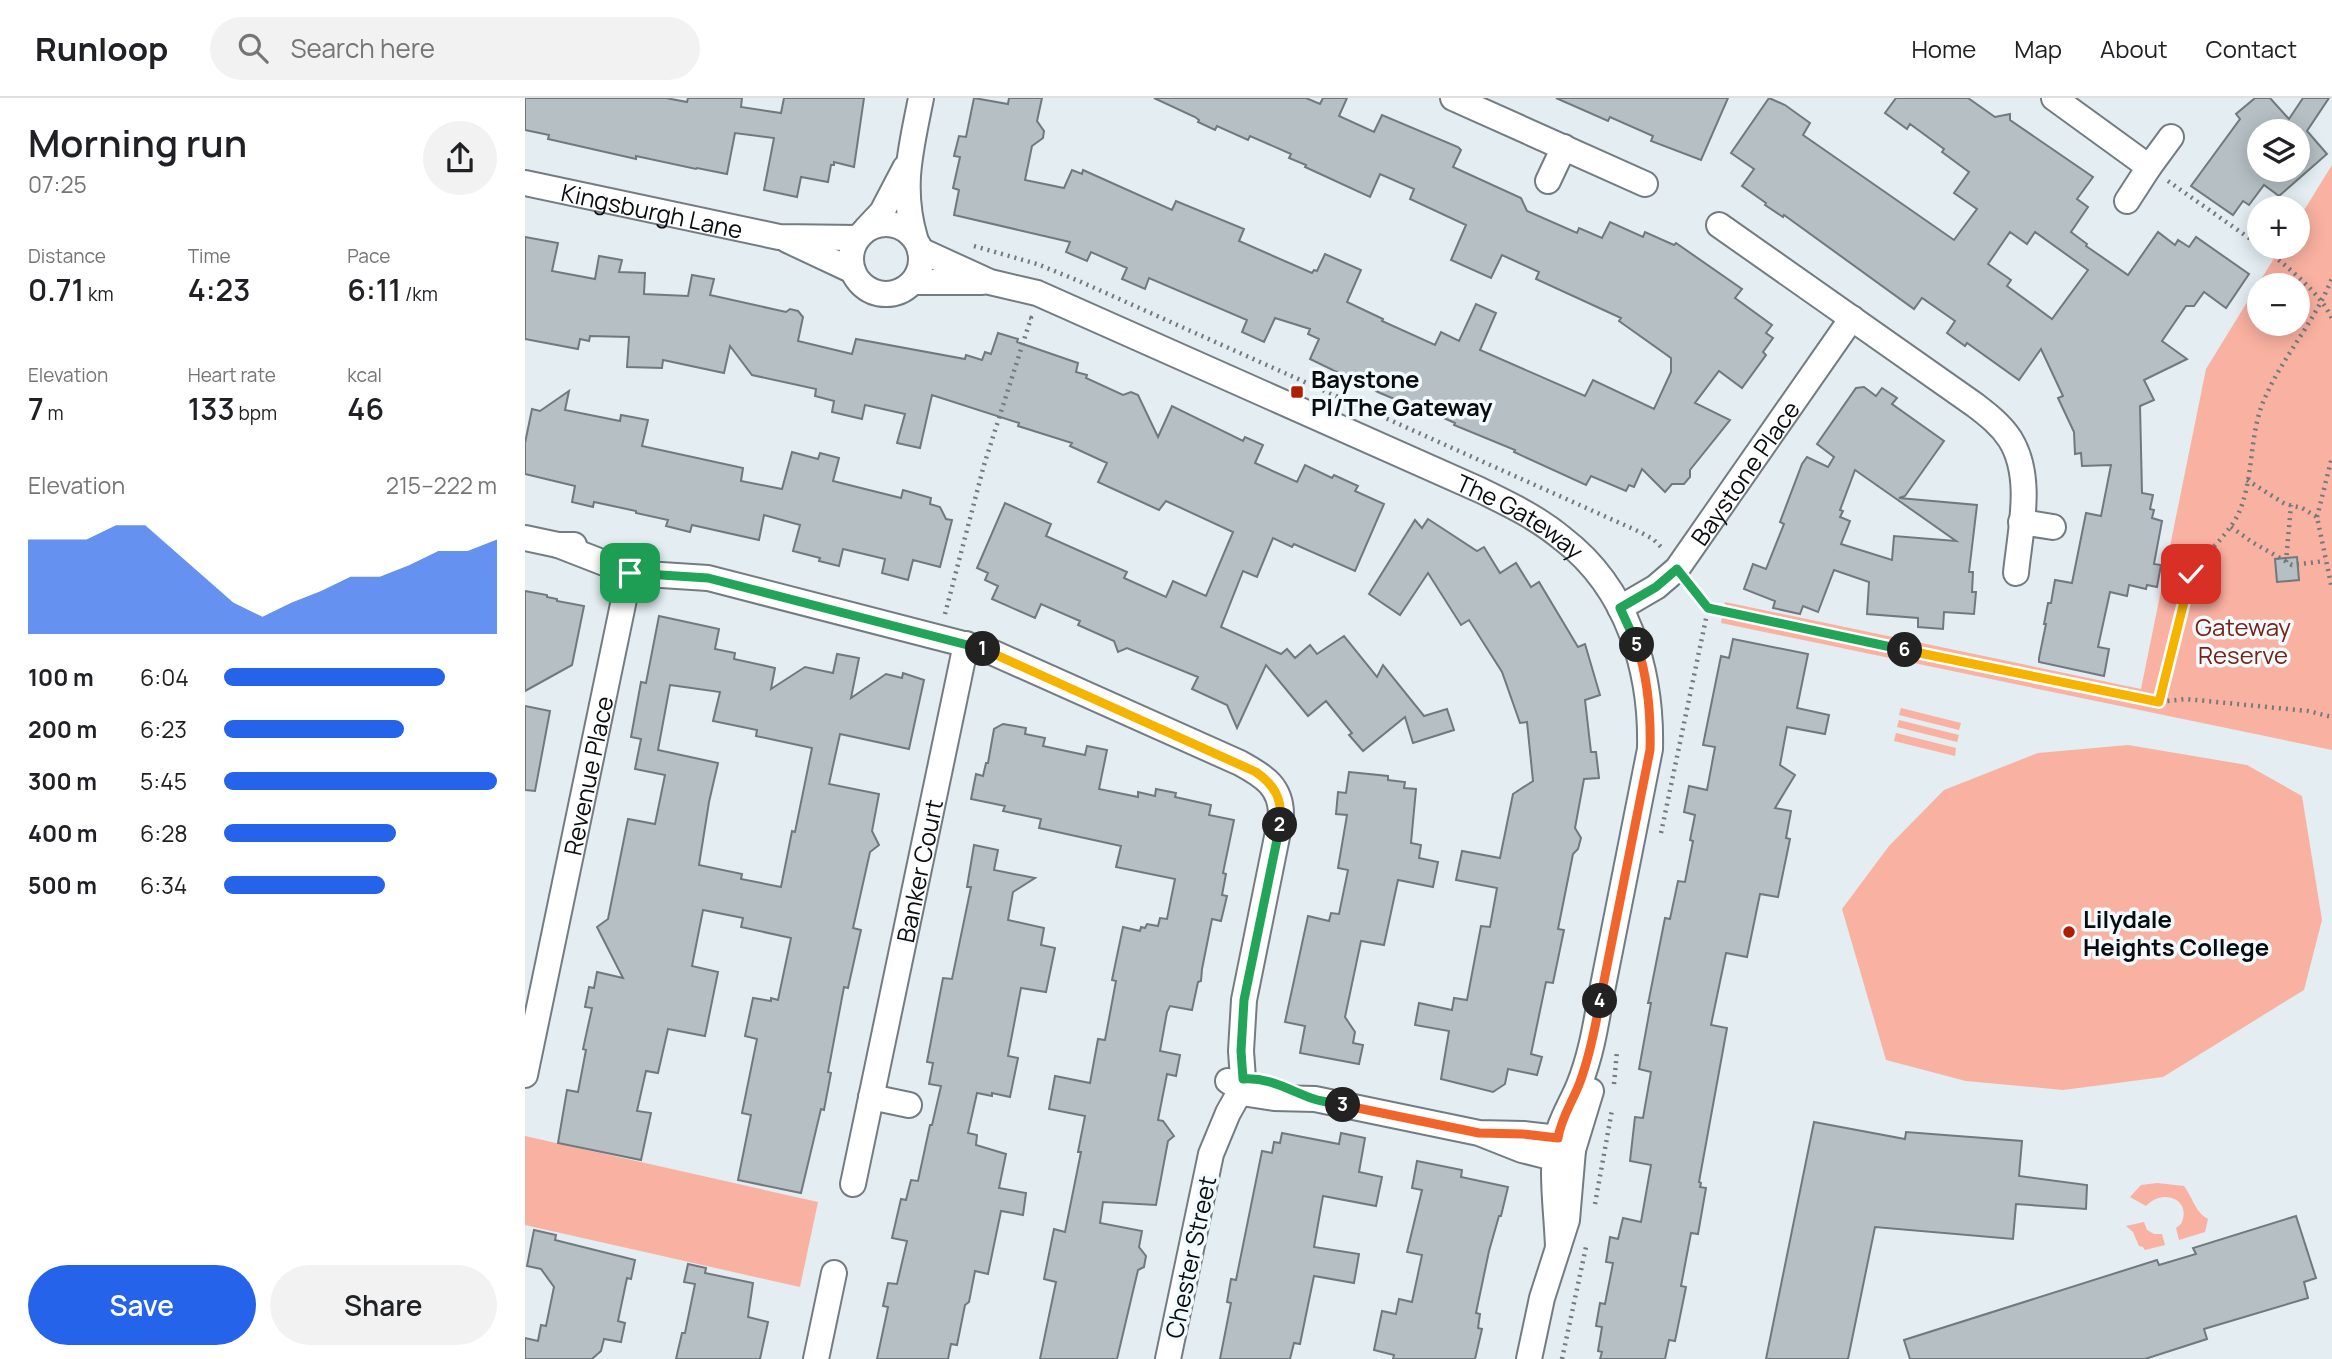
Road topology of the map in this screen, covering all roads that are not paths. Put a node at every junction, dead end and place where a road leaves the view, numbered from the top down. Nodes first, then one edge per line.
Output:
1 (921, 98) edge
2 (1453, 98) edge
3 (2054, 98) edge
4 (2171, 137) dead end
5 (1564, 147) junction
6 (908, 161) junction
7 (2149, 167) junction
8 (1548, 181) dead end
9 (525, 183) edge
10 (1645, 184) dead end
11 (2127, 201) dead end
12 (1719, 225) dead end
13 (861, 234) junction
14 (779, 237) junction
15 (917, 244) junction
16 (853, 271) junction
17 (912, 282) junction
18 (990, 282) junction
19 (1852, 318) junction
20 (2021, 522) junction
21 (2053, 527) dead end
22 (525, 538) edge
23 (631, 567) junction
24 (2017, 573) dead end
25 (1620, 608) junction
26 (966, 644) junction
27 (534, 989) edge
28 (525, 1075) edge
29 (1237, 1083) junction
30 (871, 1097) junction
31 (909, 1105) dead end
32 (1562, 1149) junction
33 (853, 1184) dead end
34 (834, 1273) dead end
35 (816, 1359) edge
36 (1168, 1359) edge
37 (1529, 1359) edge

1 - 6 street
2 - 5 street
3 - 7 street
4 - 7 street
5 - 8 street
5 - 10 street
6 - 13 street
6 - 15 street
7 - 11 street
9 - 14 street, Kingsburgh Lane
12 - 19 street
13 - 14 street, Kingsburgh Lane
13 - 15 street
13 - 16 street
14 - 16 street, Kingsburgh Lane
15 - 17 street
15 - 18 street, The Gateway
16 - 17 street
17 - 18 street, The Gateway
18 - 25 street, The Gateway
19 - 20 street
19 - 25 street, Baystone Place
20 - 21 street
20 - 24 street
22 - 23 street, Chester Street
23 - 26 street, Chester Street
23 - 27 street, Revenue Place
25 - 32 street, The Gateway
26 - 29 street, Chester Street
26 - 30 street, Banker Court
27 - 28 street, Revenue Place
29 - 32 street
29 - 36 street, Chester Street
30 - 31 street
30 - 33 street, Banker Court
32 - 37 street, The Gateway
34 - 35 street

